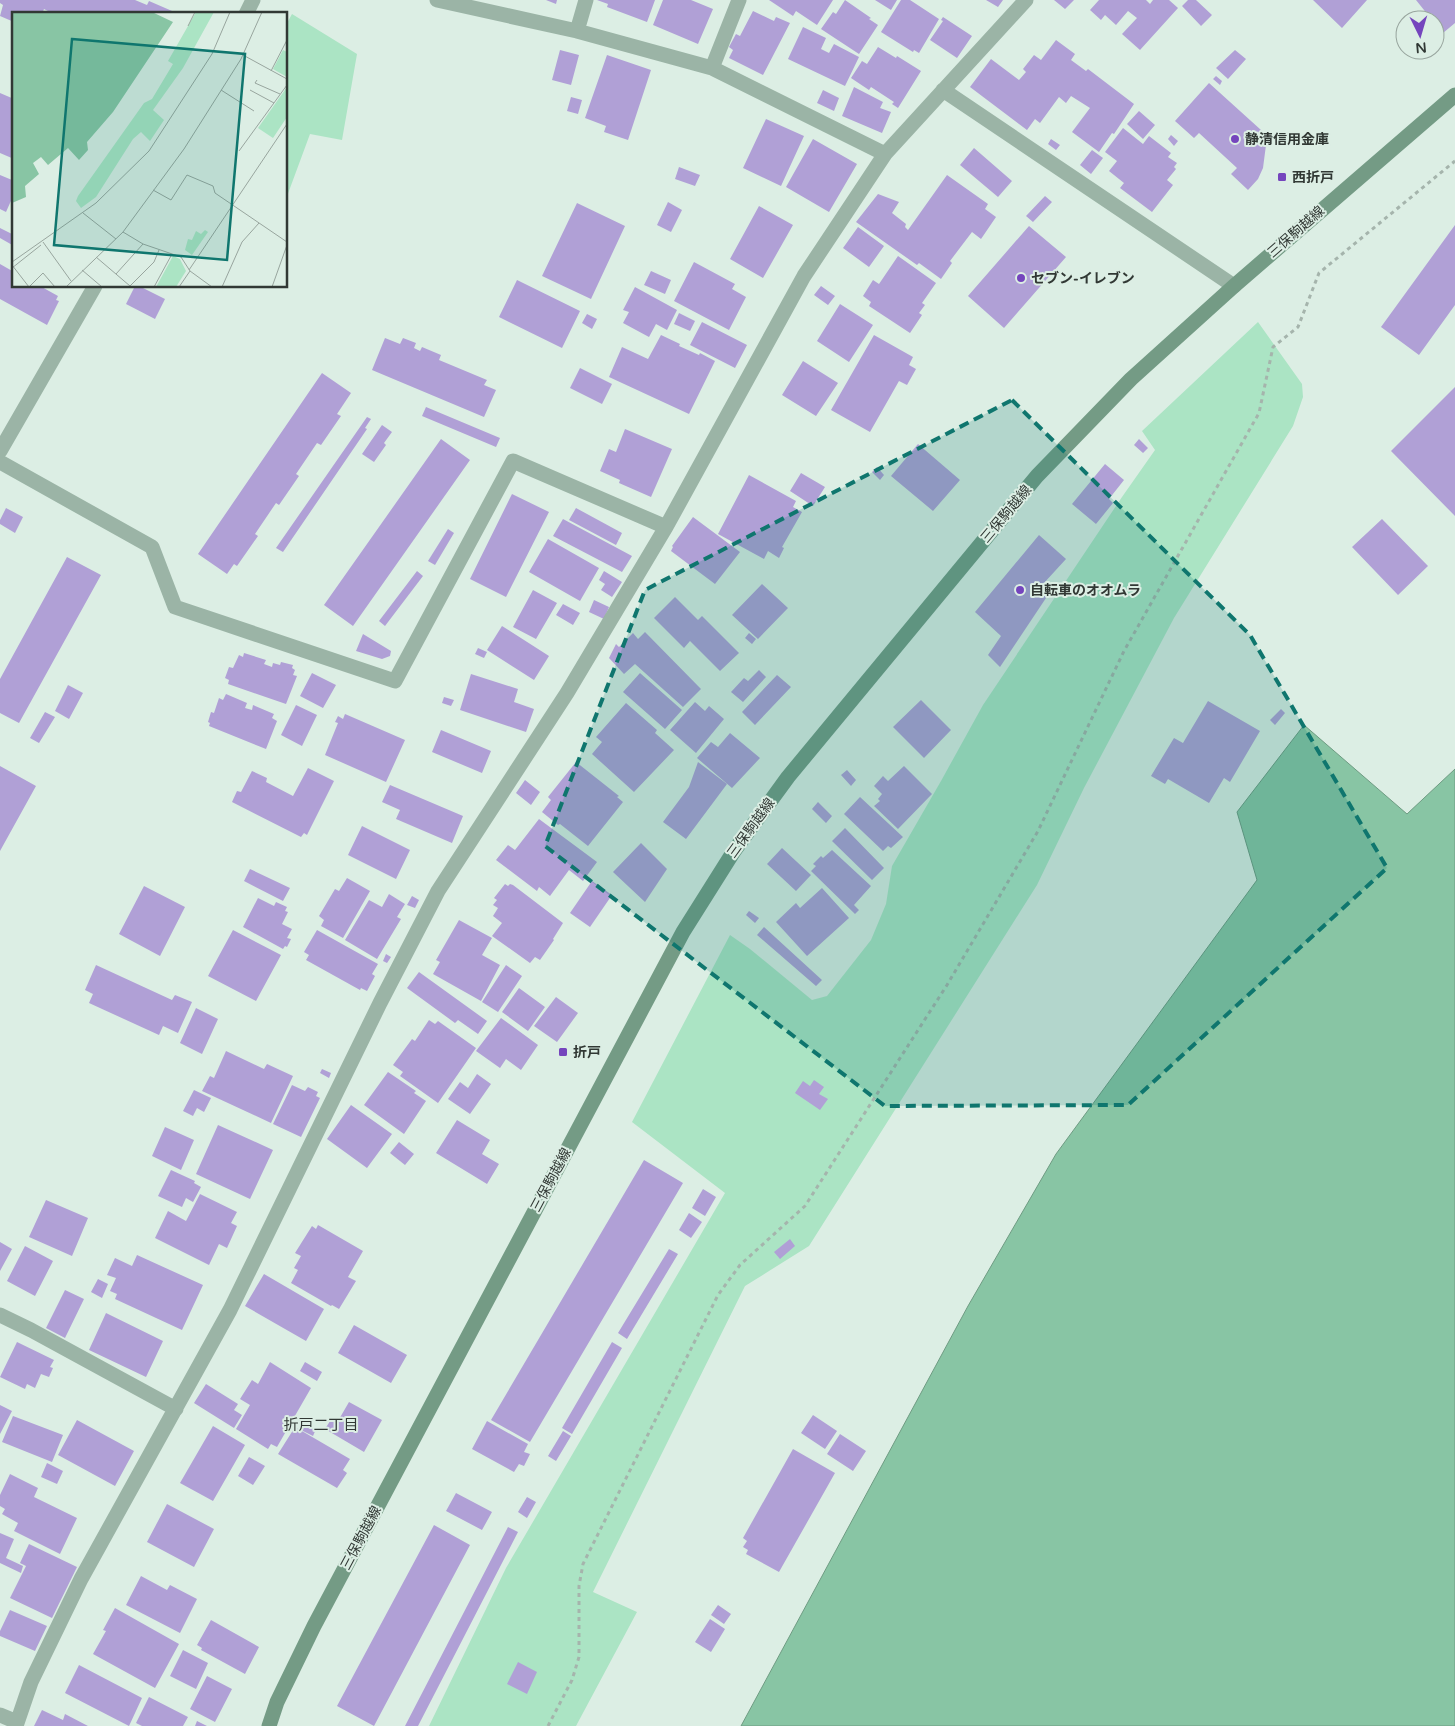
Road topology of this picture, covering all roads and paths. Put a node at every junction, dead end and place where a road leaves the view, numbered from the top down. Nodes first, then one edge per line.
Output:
1 (253, 0) edge
2 (437, 0) edge
3 (586, 0) edge
4 (739, 0) edge
5 (1026, 0) edge
6 (462, 3) edge
7 (247, 12) edge
8 (578, 31) junction
9 (712, 68) junction
10 (943, 90) junction
11 (1455, 95) edge
12 (885, 154) junction
13 (1455, 161) edge
14 (1234, 286) junction
15 (94, 288) edge
16 (0, 451) edge
17 (0, 462) edge
18 (666, 527) junction
19 (0, 1315) edge
20 (176, 1409) junction
21 (0, 1715) edge
22 (16, 1724) edge
23 (269, 1726) edge
24 (548, 1726) edge

1 - 7 street
2 - 6 street
3 - 8 street
4 - 9 street
5 - 10 street
6 - 8 street
8 - 9 street
9 - 12 street
10 - 12 street
10 - 14 street
11 - 14 main road, 三保駒越線
12 - 18 street
13 - 24 path
14 - 23 main road, 三保駒越線
15 - 16 street
17 - 18 street
18 - 20 street
19 - 20 street
20 - 22 street
21 - 22 street

